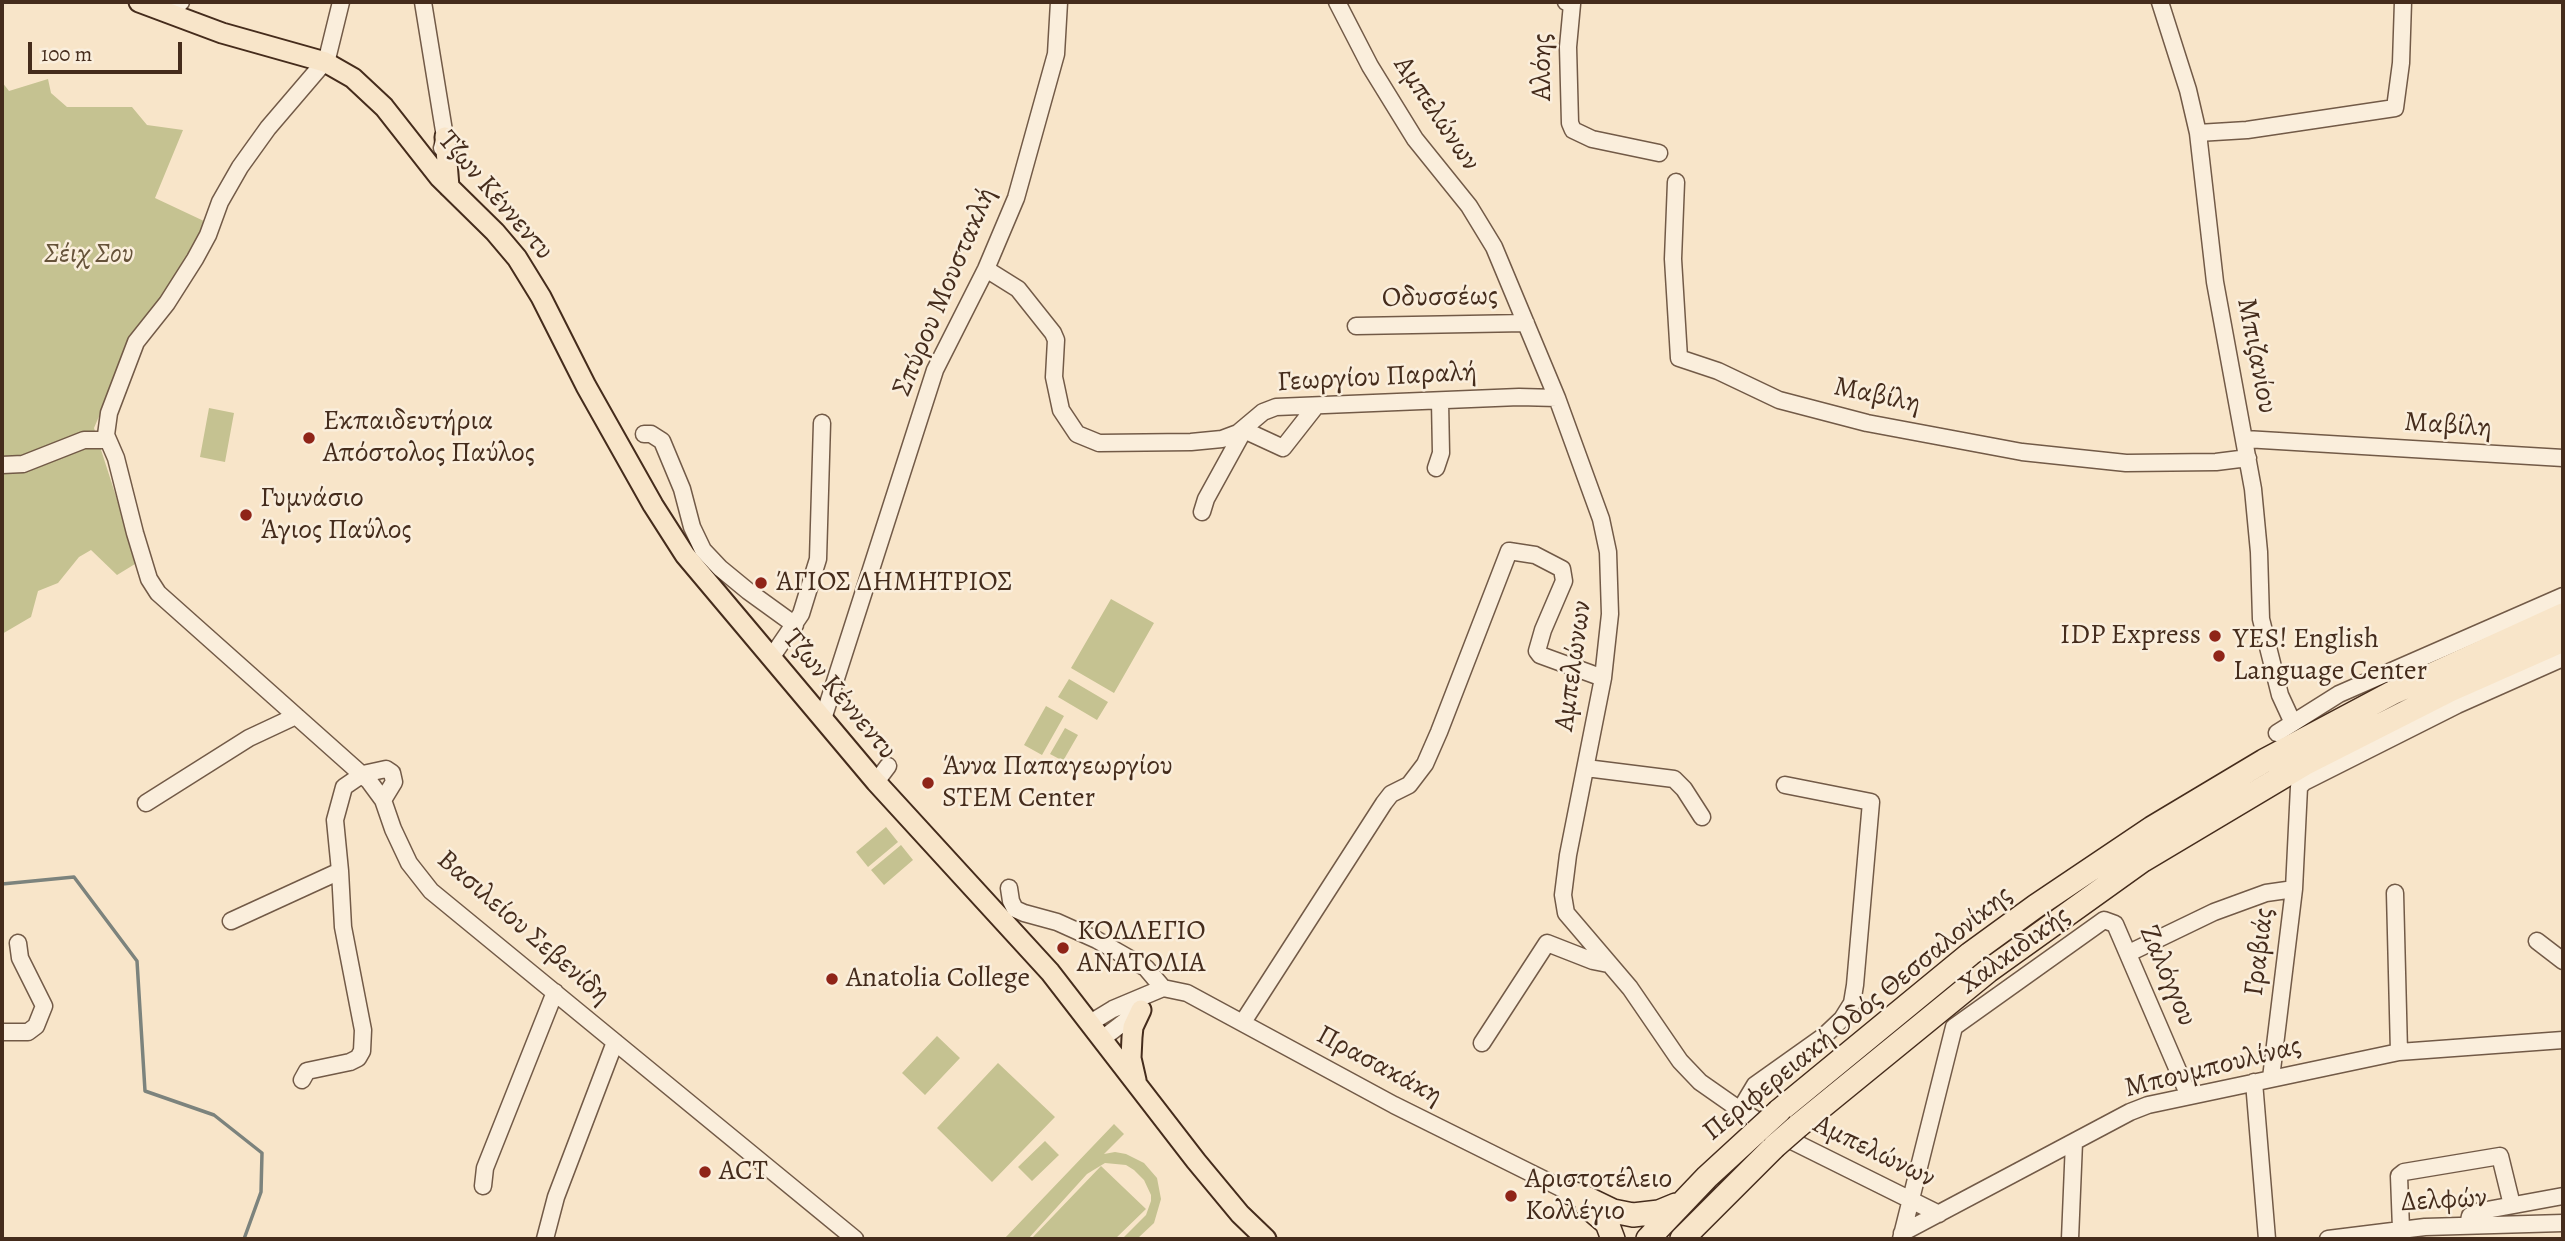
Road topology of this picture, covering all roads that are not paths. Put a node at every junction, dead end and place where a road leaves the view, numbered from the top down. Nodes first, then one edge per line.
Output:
1 (139, 2) edge
2 (341, 2) edge
3 (423, 2) edge
4 (1059, 2) edge
5 (1337, 2) edge
6 (1566, 2) edge
7 (2160, 2) edge
8 (2403, 2) edge
9 (173, 8) edge
10 (325, 62) junction
11 (2197, 133) junction
12 (444, 137) junction
13 (1659, 153) dead end
14 (428, 162) junction
15 (1676, 182) dead end
16 (449, 187) junction
17 (986, 270) junction
18 (1526, 323) junction
19 (1356, 326) dead end
20 (1557, 398) junction
21 (1440, 401) junction
22 (1316, 406) junction
23 (822, 423) dead end
24 (644, 434) dead end
25 (2245, 439) junction
26 (108, 440) junction
27 (2248, 458) junction
28 (2563, 458) edge
29 (2, 465) edge
30 (1436, 468) dead end
31 (1202, 512) dead end
32 (2563, 596) edge
33 (2563, 615) edge
34 (795, 625) junction
35 (2563, 640) edge
36 (771, 658) junction
37 (2563, 658) edge
38 (1603, 678) junction
39 (296, 716) junction
40 (823, 719) junction
41 (2292, 721) junction
42 (2277, 733) dead end
43 (1586, 768) junction
44 (363, 774) junction
45 (1785, 785) dead end
46 (146, 803) dead end
47 (1702, 817) dead end
48 (340, 871) junction
49 (1009, 888) dead end
50 (2294, 889) junction
51 (2395, 894) dead end
52 (231, 920) dead end
53 (2108, 920) joint
54 (2537, 942) dead end
55 (18, 943) dead end
56 (2129, 953) junction
57 (2563, 961) edge
58 (1608, 964) junction
59 (1158, 991) junction
60 (555, 992) junction
61 (1141, 1010) junction
62 (1243, 1022) junction
63 (1096, 1031) junction
64 (2, 1032) edge
65 (2563, 1040) edge
66 (615, 1042) junction
67 (1482, 1043) dead end
68 (2399, 1052) junction
69 (2271, 1079) junction
70 (302, 1080) dead end
71 (2254, 1082) junction
72 (1137, 1085) junction
73 (2189, 1096) junction
74 (1740, 1110) junction
75 (2074, 1142) junction
76 (483, 1186) dead end
77 (1571, 1193) junction
78 (1724, 1196) junction
79 (2563, 1196) edge
80 (1687, 1197) junction
81 (1911, 1199) junction
82 (2512, 1205) junction
83 (1240, 1214) junction
84 (1939, 1214) junction
85 (2468, 1225) junction
86 (2401, 1229) junction
87 (2553, 1231) edge
88 (1901, 1236) edge
89 (545, 1239) edge
90 (855, 1239) edge
91 (1255, 1239) edge
92 (1266, 1239) edge
93 (1613, 1239) edge
94 (1647, 1239) edge
95 (1682, 1239) edge
96 (1700, 1239) edge
97 (2070, 1239) edge
98 (2267, 1239) edge
99 (2328, 1239) edge

1 - 9 main road, Τζων Κέννεντυ
2 - 10 street
3 - 12 street
4 - 17 street, Σπύρου Μουστακλή
5 - 18 street, Αμπελώνων
6 - 13 street, Αλόης
7 - 11 street, Μπιζανίου
8 - 11 street
9 - 10 main road, Τζων Κέννεντυ
10 - 14 main road, Τζων Κέννεντυ
10 - 26 street
11 - 25 street, Μπιζανίου
12 - 14 street
12 - 16 main road
14 - 16 main road, Τζων Κέννεντυ
15 - 27 street, Μαβίλη
16 - 36 main road, Τζων Κέννεντυ
17 - 22 street, Γεωργίου Παραλή
17 - 40 street, Σπύρου Μουστακλή
18 - 19 street, Οδυσσέως
18 - 20 street, Αμπελώνων
20 - 21 street, Γεωργίου Παραλή
20 - 38 street, Αμπελώνων
21 - 22 street, Γεωργίου Παραλή
21 - 30 street
22 - 31 street
23 - 34 street
24 - 34 street
25 - 27 street, Μπιζανίου
25 - 28 street, Μαβίλη
26 - 29 street
26 - 39 street, Βασιλείου Σεβενίδη
27 - 41 street, Μπιζανίου
32 - 41 street
33 - 80 highway, Περιφερειακή Οδός Θεσσαλονίκης, bridge
34 - 36 street
35 - 78 highway, Περιφερειακή Οδός Θεσσαλονίκης, bridge
36 - 40 main road, Τζων Κέννεντυ
37 - 50 street, Γραβιάς
38 - 43 street, Αμπελώνων
38 - 62 street
39 - 44 street, Βασιλείου Σεβενίδη
39 - 46 street
40 - 63 main road, Τζων Κέννεντυ
41 - 42 street
43 - 47 street
43 - 58 street, Αμπελώνων
44 - 48 street
44 - 60 street, Βασιλείου Σεβενίδη
45 - 74 street
48 - 52 street
48 - 70 street
49 - 59 street, Πρασακάκη
50 - 56 street
50 - 69 street, Γραβιάς
51 - 68 street
53 - 56 street, Ζαλόγγου
53 - 81 street, Χαλκιδικής
54 - 57 street
55 - 64 street
56 - 73 street, Ζαλόγγου
58 - 67 street
58 - 74 street, Αμπελώνων
59 - 61 street
59 - 62 street, Πρασακάκη
59 - 63 street
60 - 66 street, Βασιλείου Σεβενίδη
60 - 76 street
61 - 63 street
61 - 72 main road
62 - 77 street, Πρασακάκη
63 - 72 main road, Τζων Κέννεντυ
65 - 68 street, Μπουμπουλίνας
66 - 89 street
66 - 90 street, Βασιλείου Σεβενίδη
68 - 69 street, Μπουμπουλίνας
69 - 71 street, Μπουμπουλίνας
71 - 73 street, Μπουμπουλίνας
71 - 98 street
72 - 83 main road, Τζων Κέννεντυ
73 - 75 street, Μπουμπουλίνας
74 - 81 street, Αμπελώνων
75 - 84 street, Μπουμπουλίνας
75 - 97 street
77 - 80 highway
77 - 93 highway
78 - 95 highway, Περιφερειακή Οδός Θεσσαλονίκης
78 - 96 highway
79 - 82 street
80 - 94 highway, Περιφερειακή Οδός Θεσσαλονίκης
81 - 84 street, Αμπελώνων
81 - 88 street
82 - 85 street
82 - 86 street
83 - 91 main road, Τζων Κέννεντυ
83 - 92 main road, Τζων Κέννεντυ
84 - 88 street, Μπουμπουλίνας
85 - 86 street, Δελφών
85 - 87 street, Δελφών
86 - 99 street, Δελφών

